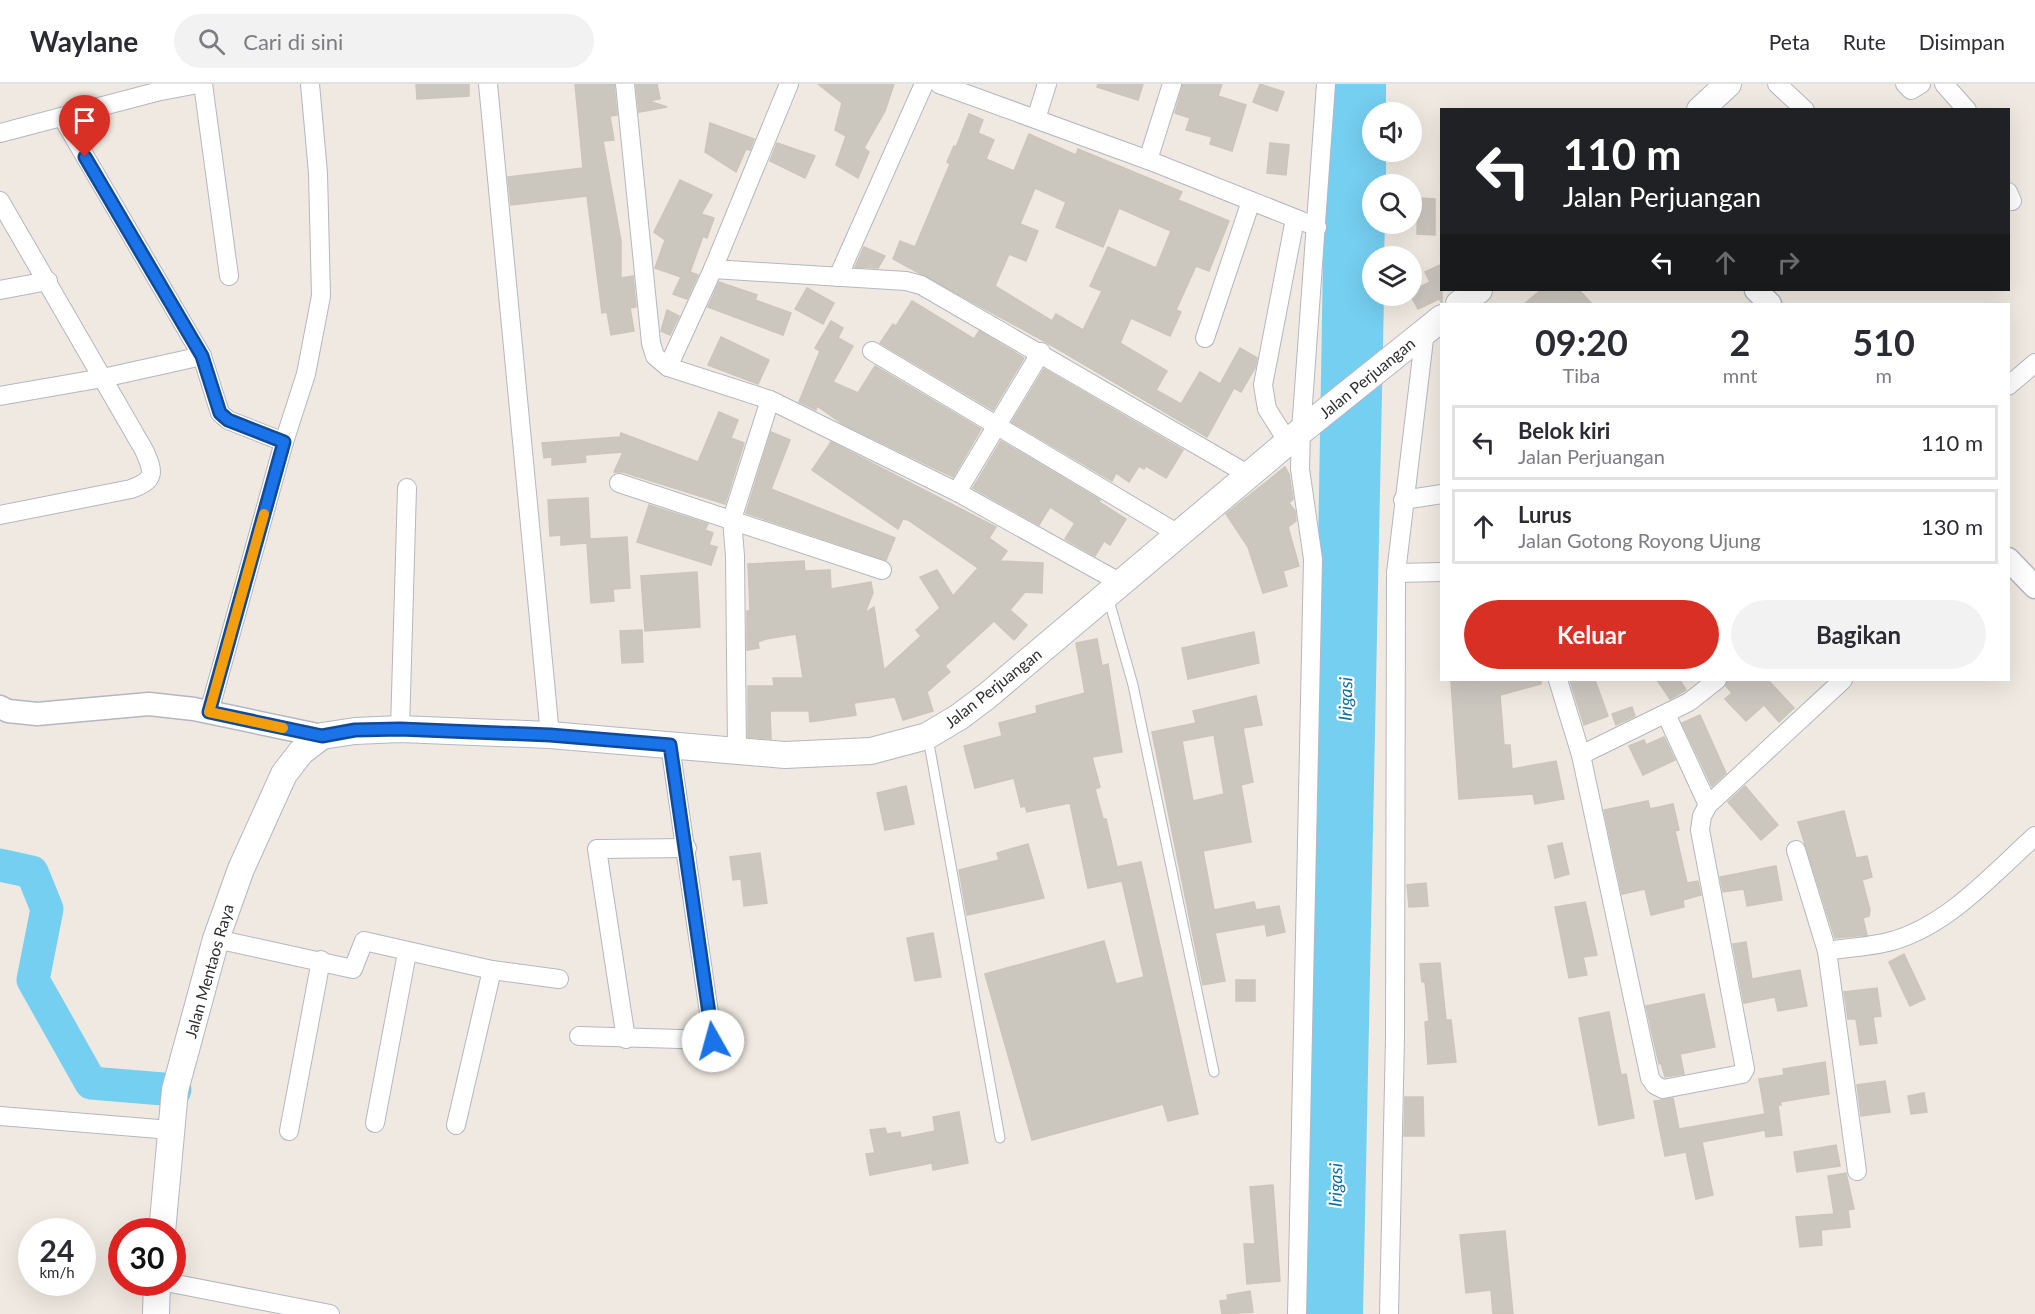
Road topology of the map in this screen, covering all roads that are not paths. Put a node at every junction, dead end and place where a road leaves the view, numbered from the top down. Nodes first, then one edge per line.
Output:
1 (201, 84) edge
2 (310, 84) edge
3 (488, 84) edge
4 (625, 84) edge
5 (789, 84) edge
6 (924, 84) edge
7 (939, 84) edge
8 (1047, 84) edge
9 (1172, 84) edge
10 (1326, 84) edge
11 (1728, 84) edge
12 (1777, 84) edge
13 (1905, 84) edge
14 (1921, 84) edge
15 (1944, 84) edge
16 (1702, 108) edge
17 (1803, 108) edge
18 (1965, 108) edge
19 (62, 117) junction
20 (1035, 119) junction
21 (0, 133) edge
22 (1148, 160) junction
23 (0, 201) edge
24 (1251, 201) junction
25 (1295, 219) junction
26 (1317, 227) junction
27 (713, 269) junction
28 (229, 276) dead end
29 (838, 277) junction
30 (48, 281) junction
31 (0, 290) edge
32 (1478, 291) edge
33 (1757, 291) edge
34 (1460, 303) edge
35 (1769, 303) edge
36 (1429, 328) edge
37 (1205, 338) dead end
38 (872, 351) dead end
39 (1041, 352) junction
40 (202, 356) junction
41 (2035, 363) edge
42 (668, 367) junction
43 (103, 378) junction
44 (2010, 384) edge
45 (0, 396) edge
46 (770, 400) junction
47 (998, 424) junction
48 (1299, 433) junction
49 (284, 442) junction
50 (1249, 475) junction
51 (619, 483) dead end
52 (407, 488) dead end
53 (957, 492) junction
54 (1440, 494) edge
55 (1403, 500) junction
56 (0, 515) edge
57 (732, 519) junction
58 (1180, 535) junction
59 (2010, 561) edge
60 (882, 570) dead end
61 (1440, 572) edge
62 (1396, 573) junction
63 (2035, 587) edge
64 (1114, 589) junction
65 (1558, 681) edge
66 (1716, 681) edge
67 (1842, 681) edge
68 (0, 707) edge
69 (209, 712) junction
70 (1666, 714) junction
71 (400, 729) junction
72 (550, 735) junction
73 (322, 736) junction
74 (927, 736) junction
75 (670, 745) junction
76 (738, 751) junction
77 (1581, 755) junction
78 (1708, 805) junction
79 (2035, 836) edge
80 (687, 848) junction
81 (1796, 850) dead end
82 (216, 939) junction
83 (1827, 951) junction
84 (407, 953) junction
85 (321, 960) junction
86 (492, 970) junction
87 (559, 979) dead end
88 (579, 1036) dead end
89 (626, 1039) junction
90 (1214, 1072) dead end
91 (173, 1109) junction
92 (0, 1116) edge
93 (375, 1123) dead end
94 (456, 1125) dead end
95 (289, 1131) dead end
96 (1000, 1138) dead end
97 (1857, 1171) dead end
98 (163, 1218) edge
99 (186, 1286) edge
100 (157, 1296) edge
101 (156, 1314) edge
102 (330, 1314) edge
103 (1298, 1314) edge
104 (1389, 1314) edge

1 - 19 street
1 - 28 street
2 - 49 street
3 - 72 street
4 - 42 street
5 - 27 street
6 - 29 street
7 - 20 street
8 - 20 street
9 - 22 street
10 - 26 street
11 - 16 main road
12 - 17 street
13 - 14 street
15 - 18 street
19 - 21 street
19 - 40 street
20 - 22 street
22 - 24 street
23 - 30 street
24 - 25 street
24 - 37 street
25 - 26 street
25 - 48 street
26 - 48 street
27 - 29 street
27 - 42 street
29 - 39 street
30 - 31 street
30 - 43 street
32 - 34 main road
33 - 35 street
36 - 48 main road, Jalan Perjuangan
36 - 55 street
38 - 47 street
39 - 47 street
39 - 50 street
40 - 43 street
40 - 49 street
41 - 44 street
42 - 46 street
43 - 45 street
43 - 56 street
46 - 53 street
46 - 57 street
47 - 53 street
47 - 58 street
48 - 50 main road, Jalan Perjuangan
48 - 103 street
49 - 69 street
50 - 58 main road, Jalan Perjuangan
51 - 57 street
52 - 71 street
53 - 64 street
54 - 55 street
55 - 62 street
57 - 60 street
57 - 76 street
58 - 64 main road, Jalan Perjuangan
59 - 63 street
61 - 62 street
62 - 104 street
64 - 74 main road, Jalan Perjuangan
64 - 90 lane
65 - 77 street
66 - 70 street
67 - 78 street
68 - 69 street
69 - 73 street
70 - 77 street
70 - 78 street
71 - 72 main road, Jalan Perjuangan
71 - 73 main road, Jalan Perjuangan
72 - 75 main road, Jalan Perjuangan
73 - 82 main road, Jalan Mentaos Raya
74 - 76 main road, Jalan Perjuangan
74 - 96 lane
75 - 76 main road, Jalan Perjuangan
75 - 80 street
77 - 78 street
79 - 83 street
80 - 89 street
80 - 89 street
81 - 83 street
82 - 85 street
82 - 91 main road, Jalan Mentaos Raya
83 - 97 street
84 - 85 street
84 - 86 street
84 - 93 street
85 - 95 street
86 - 87 street
86 - 94 street
88 - 89 street
91 - 92 street
91 - 98 main road, Jalan Mentaos Raya
99 - 102 street
100 - 101 main road

